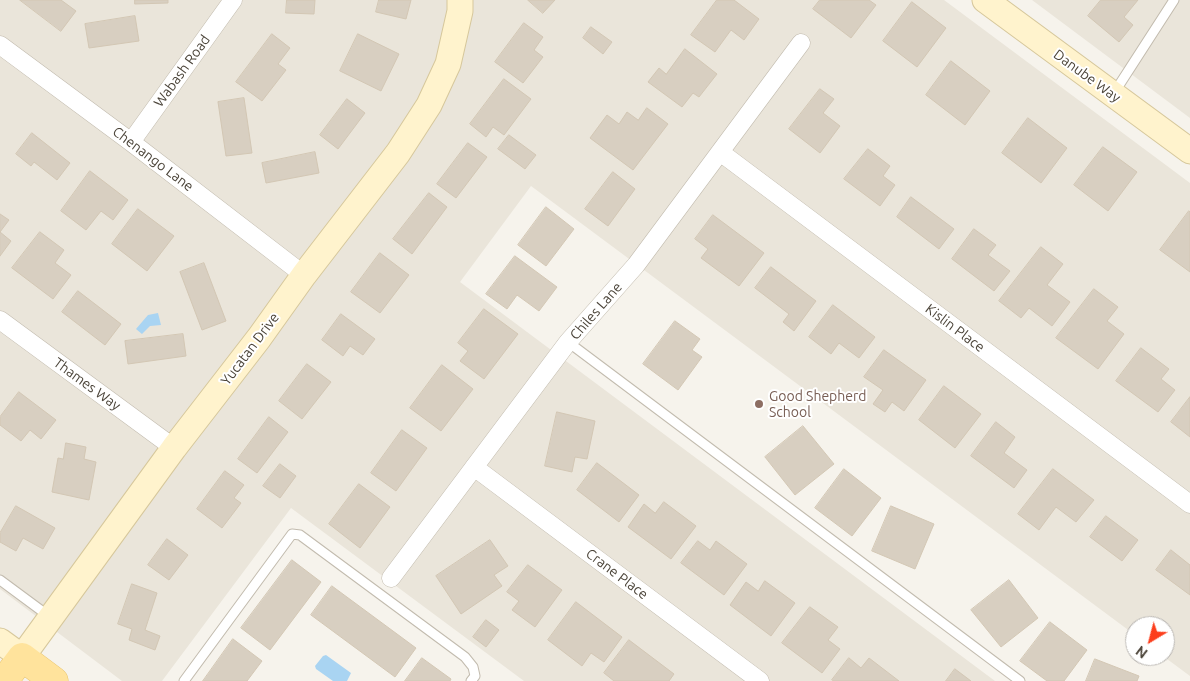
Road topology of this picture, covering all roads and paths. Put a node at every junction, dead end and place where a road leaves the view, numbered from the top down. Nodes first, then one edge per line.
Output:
1 (233, 0) edge
2 (460, 0) edge
3 (985, 0) edge
4 (1174, 0) edge
5 (801, 43) dead end
6 (0, 45) edge
7 (1113, 95) junction
8 (131, 142) junction
9 (1190, 151) edge
10 (720, 152) junction
11 (304, 275) junction
12 (0, 320) edge
13 (568, 342) junction
14 (174, 448) junction
15 (474, 467) junction
16 (1190, 504) edge
17 (390, 578) dead end
18 (0, 580) edge
19 (51, 618) junction
20 (0, 641) edge
21 (22, 657) junction
22 (4, 681) edge
23 (54, 681) edge
24 (184, 681) edge
25 (471, 681) edge
26 (760, 681) edge
27 (1020, 681) edge

1 - 8 street, Wabash Road
2 - 11 street, Yucatan Drive
3 - 7 street, Danube Way
4 - 7 lane
5 - 10 street, Chiles Lane
6 - 8 street, Chenango Lane
7 - 9 street, Danube Way
8 - 11 street, Chenango Lane
10 - 13 street, Chiles Lane
10 - 16 street, Kislin Place
11 - 14 street, Yucatan Drive
12 - 14 street, Thames Way
13 - 15 street, Chiles Lane
13 - 27 lane
14 - 19 street, Yucatan Drive
15 - 17 street, Chiles Lane
15 - 26 street, Crane Place
18 - 19 lane
19 - 21 street, Yucatan Drive
20 - 21 street
21 - 22 main road, Yucatan Drive
21 - 23 main road
24 - 25 lane

